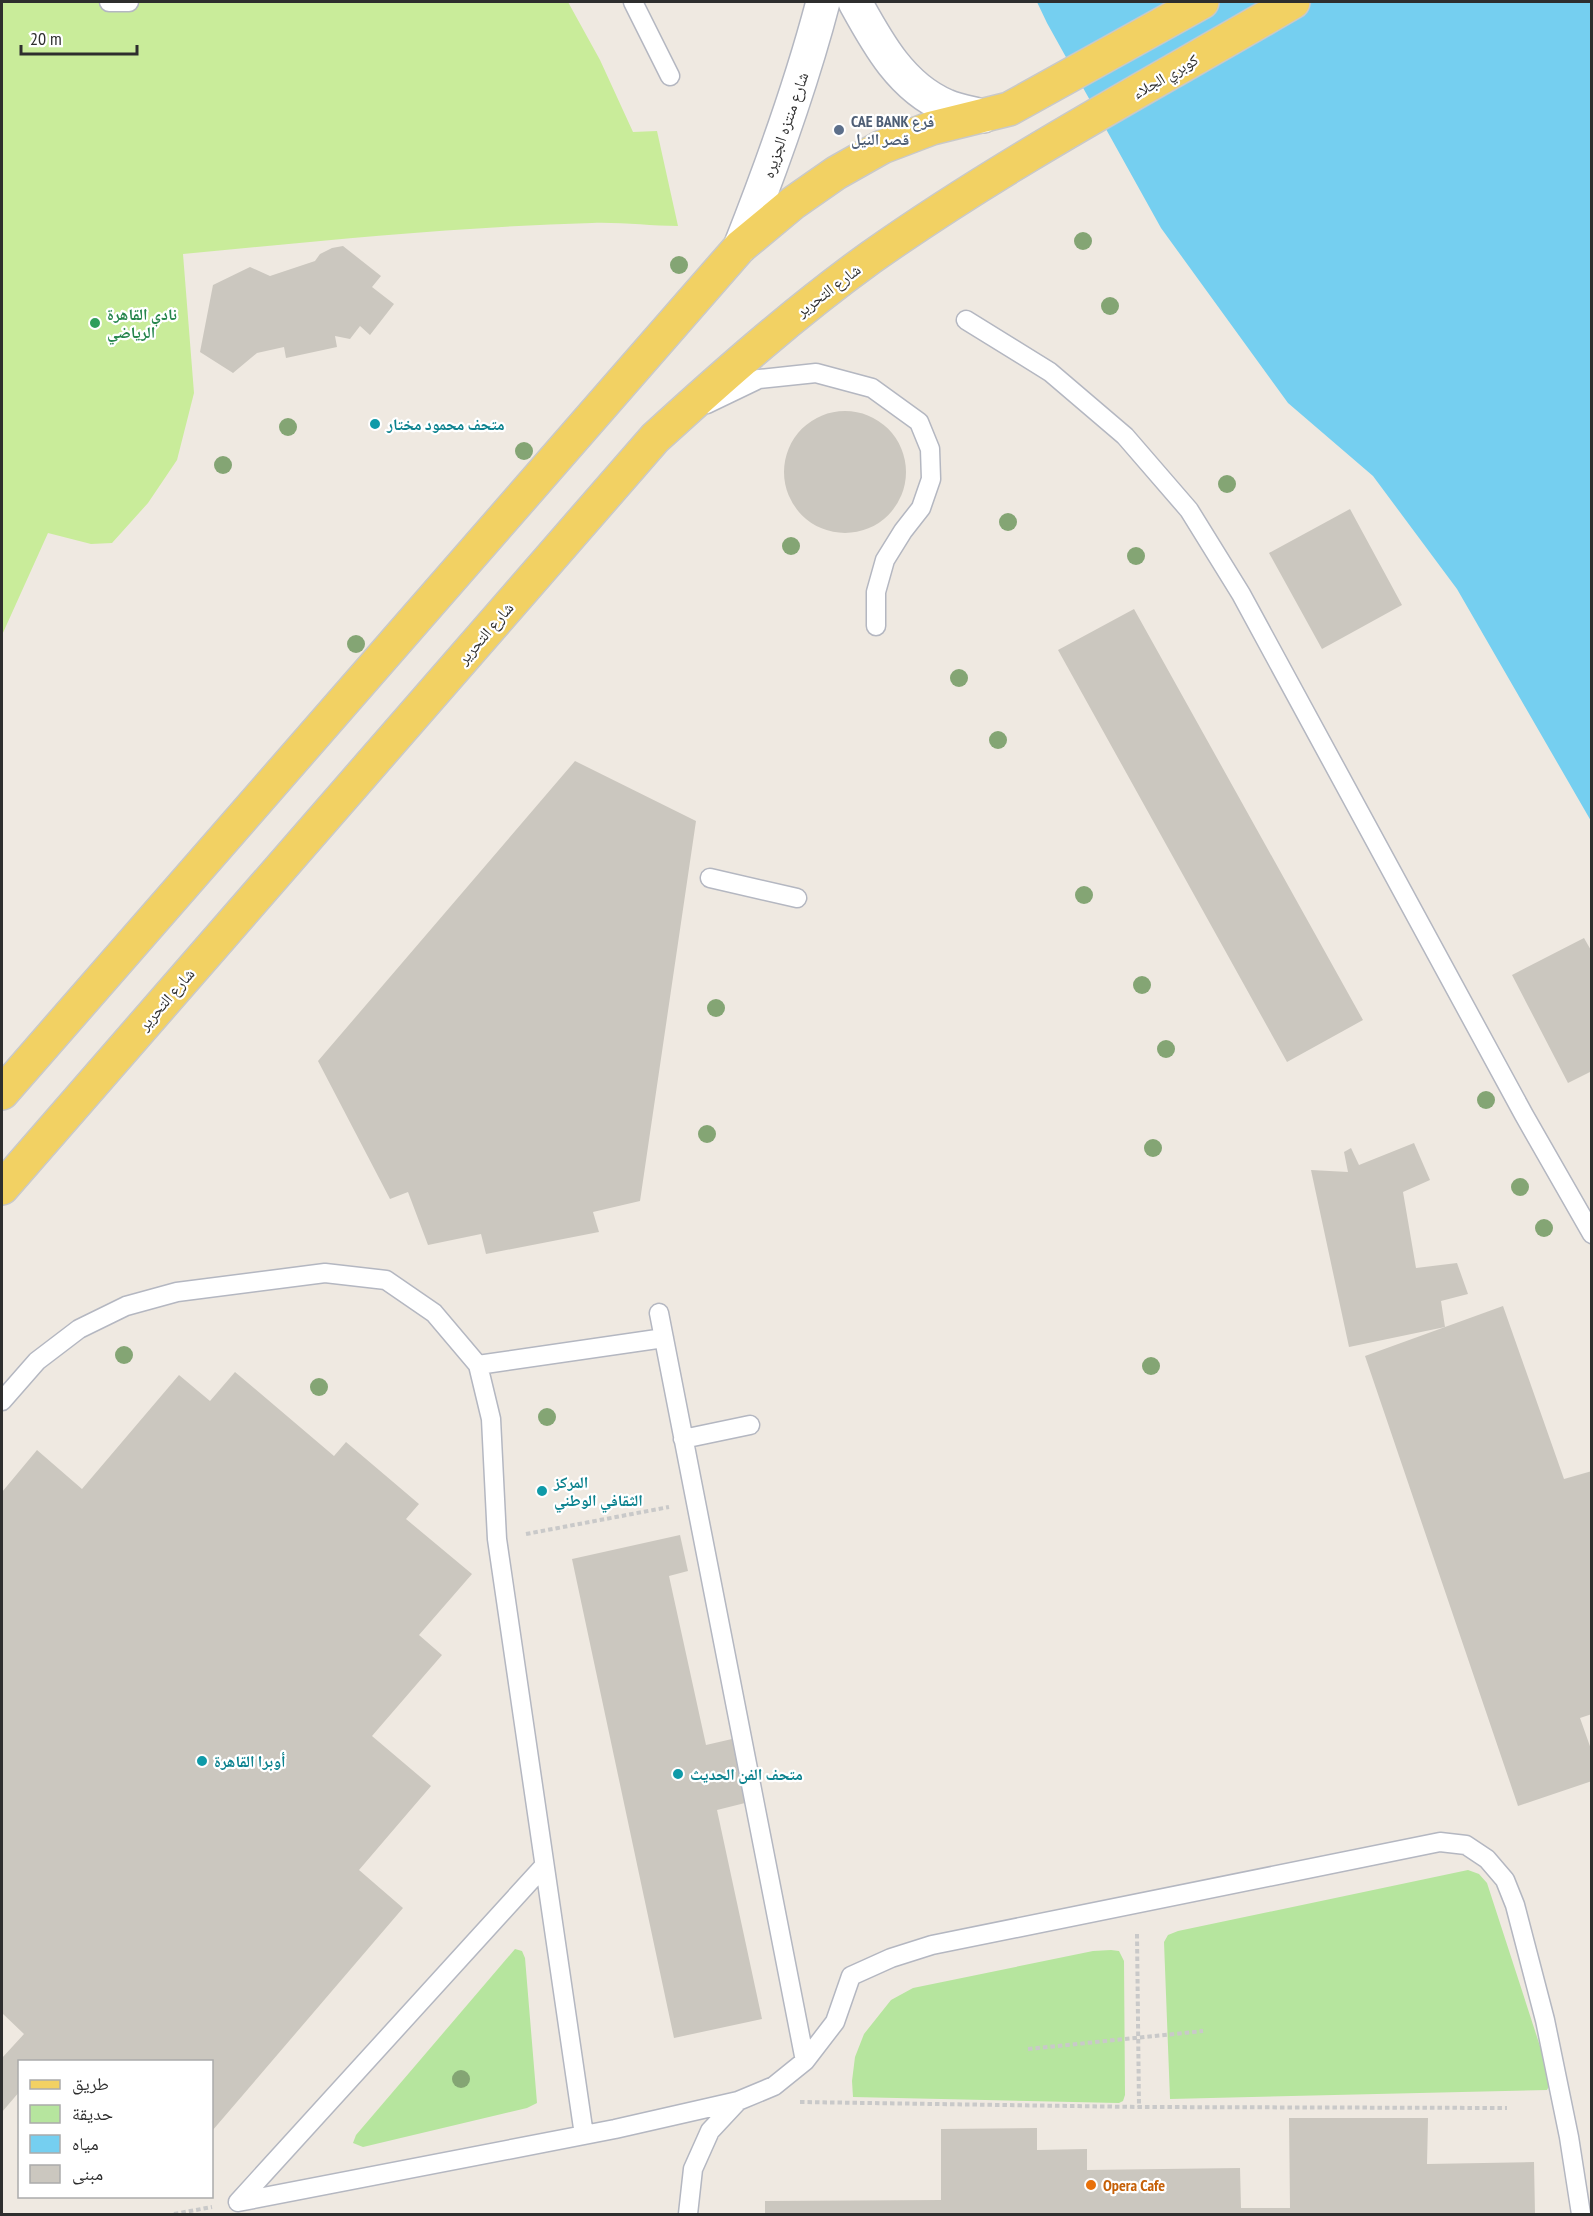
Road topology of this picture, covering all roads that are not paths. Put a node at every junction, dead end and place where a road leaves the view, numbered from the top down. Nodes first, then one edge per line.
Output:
1 (109, 2) edge
2 (129, 2) edge
3 (633, 2) edge
4 (823, 2) edge
5 (855, 2) edge
6 (1202, 2) edge
7 (1293, 2) edge
8 (670, 76) dead end
9 (996, 112) junction
10 (1036, 152) joint
11 (740, 247) junction
12 (966, 320) dead end
13 (655, 438) junction
14 (876, 626) dead end
15 (710, 878) dead end
16 (797, 898) dead end
17 (2, 1093) edge
18 (2, 1188) edge
19 (1592, 1234) edge
20 (659, 1313) dead end
21 (664, 1338) junction
22 (478, 1365) junction
23 (2, 1401) edge
24 (750, 1425) dead end
25 (683, 1439) junction
26 (543, 1867) junction
27 (805, 2061) junction
28 (738, 2101) junction
29 (584, 2135) junction
30 (688, 2214) edge
31 (1581, 2214) edge

1 - 2 lane
3 - 8 lane
4 - 11 street, شارع منتزه الجزيره
5 - 9 street
6 - 9 main road
7 - 10 main road, كوبري الجلاء
9 - 11 main road
10 - 13 main road, شارع التحرير
11 - 17 main road
12 - 19 lane
13 - 14 lane
13 - 18 main road, شارع التحرير
15 - 16 lane
20 - 21 lane
21 - 22 lane
21 - 25 lane
22 - 23 lane
22 - 26 lane
24 - 25 lane
25 - 27 lane
26 - 29 lane
26 - 29 lane
27 - 28 lane
27 - 31 lane
28 - 29 lane
28 - 30 lane

